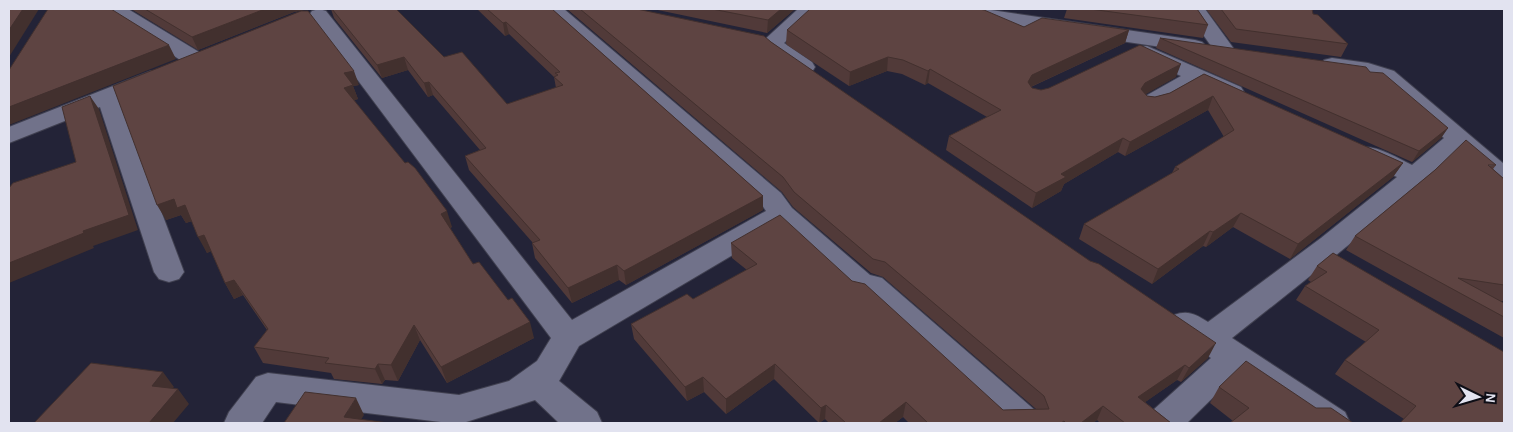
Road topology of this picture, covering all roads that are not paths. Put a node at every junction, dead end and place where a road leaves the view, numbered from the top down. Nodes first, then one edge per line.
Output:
1 (115, 9) edge
2 (552, 9) edge
3 (810, 9) edge
4 (945, 9) edge
5 (1195, 9) edge
6 (318, 14) edge
7 (1102, 32) junction
8 (1348, 50) edge
9 (1310, 62) edge
10 (1368, 70) junction
11 (1198, 76) junction
12 (825, 81) edge
13 (103, 97) junction
14 (1253, 101) edge
15 (1150, 103) edge
16 (9, 136) edge
17 (1343, 143) edge
18 (1464, 143) junction
19 (1416, 176) junction
20 (1504, 177) edge
21 (782, 214) junction
22 (169, 272) dead end
23 (1167, 311) edge
24 (568, 337) junction
25 (1221, 348) junction
26 (537, 379) junction
27 (242, 423) edge
28 (584, 423) edge
29 (1024, 423) edge
30 (1164, 423) edge
31 (1332, 423) edge

1 - 13 street
2 - 21 street
3 - 12 street
4 - 7 street
5 - 7 street
6 - 24 street
7 - 11 street
8 - 10 street
9 - 10 street
10 - 18 street
11 - 14 street
11 - 15 street
13 - 16 street
13 - 22 street
17 - 19 street
18 - 19 street
18 - 20 street
19 - 25 street
21 - 24 street
21 - 29 street
23 - 25 street
24 - 26 street
25 - 30 street
25 - 31 street
26 - 27 street
26 - 28 street

